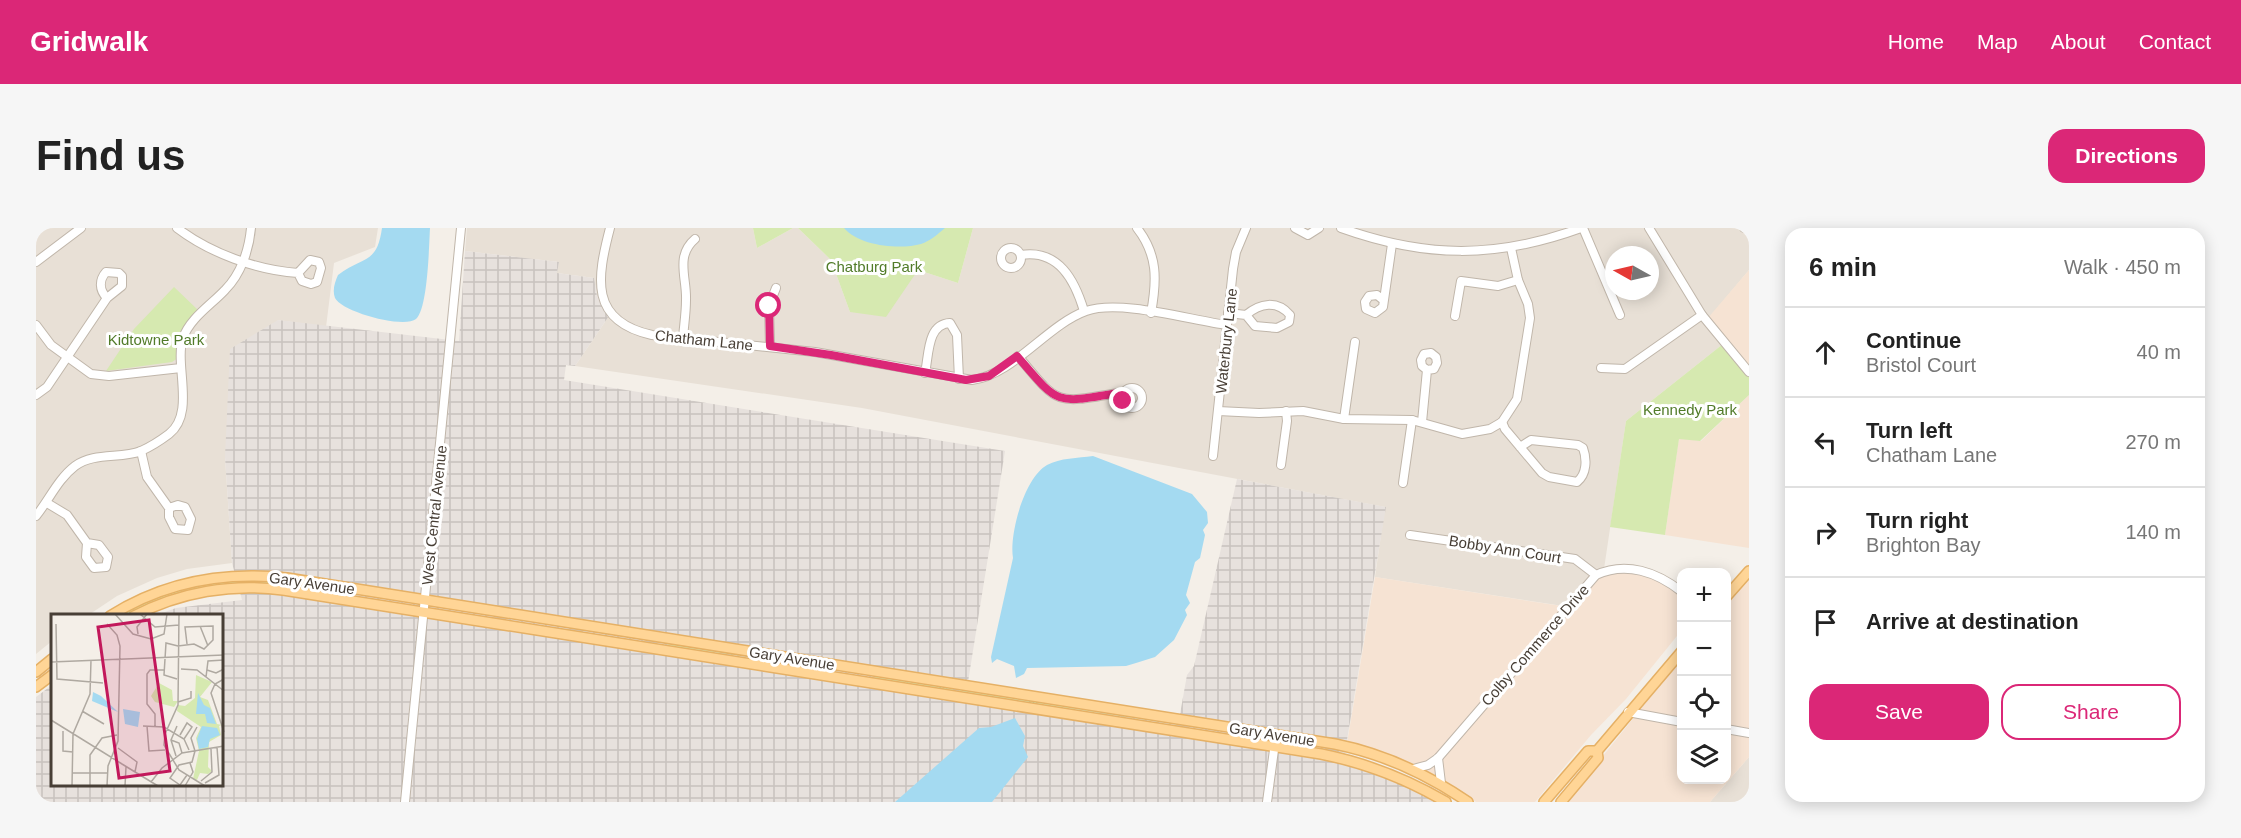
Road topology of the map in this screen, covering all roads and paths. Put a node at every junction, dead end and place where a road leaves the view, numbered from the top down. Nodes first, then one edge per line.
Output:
1 (81, 228) edge
2 (177, 228) edge
3 (251, 228) edge
4 (461, 228) edge
5 (610, 228) edge
6 (1137, 228) edge
7 (1246, 228) edge
8 (1295, 228) edge
9 (1319, 228) edge
10 (1341, 228) edge
11 (1582, 228) edge
12 (1649, 228) edge
13 (695, 239) dead end
14 (1392, 244) junction
15 (1511, 248) junction
16 (1021, 255) dead end
17 (242, 260) junction
18 (36, 262) edge
19 (298, 273) dead end
20 (1518, 280) junction
21 (776, 288) dead end
22 (107, 298) dead end
23 (1382, 299) dead end
24 (1084, 311) junction
25 (1151, 313) junction
26 (1228, 313) junction
27 (1246, 315) junction
28 (1620, 315) dead end
29 (1702, 315) junction
30 (1455, 316) dead end
31 (36, 325) edge
32 (1227, 325) junction
33 (683, 338) junction
34 (1355, 342) dead end
35 (770, 346) junction
36 (66, 356) junction
37 (1017, 356) junction
38 (181, 368) junction
39 (1601, 368) dead end
40 (1427, 370) dead end
41 (1749, 372) edge
42 (925, 373) junction
43 (959, 379) junction
44 (1123, 394) dead end
45 (36, 395) edge
46 (1218, 411) junction
47 (1286, 411) junction
48 (1344, 419) junction
49 (1412, 420) junction
50 (1422, 422) junction
51 (1502, 422) junction
52 (1520, 447) junction
53 (141, 451) junction
54 (1213, 456) dead end
55 (1281, 465) dead end
56 (1403, 483) dead end
57 (47, 502) junction
58 (169, 507) dead end
59 (36, 516) edge
60 (1410, 535) dead end
61 (87, 543) dead end
62 (1749, 571) edge
63 (1596, 575) junction
64 (1677, 589) edge
65 (1731, 591) edge
66 (425, 600) junction
67 (424, 612) junction
68 (114, 614) edge
69 (139, 614) edge
70 (1677, 657) edge
71 (51, 660) edge
72 (36, 672) edge
73 (51, 676) edge
74 (36, 687) edge
75 (1628, 712) junction
76 (1677, 721) edge
77 (1731, 730) edge
78 (1749, 733) edge
79 (1276, 735) junction
80 (1274, 747) junction
81 (1597, 751) junction
82 (1438, 758) junction
83 (1413, 769) junction
84 (1441, 783) junction
85 (405, 802) edge
86 (1267, 802) edge
87 (1446, 802) edge
88 (1468, 802) edge
89 (1544, 802) edge
90 (1561, 802) edge

1 - 18 street
2 - 17 street
3 - 17 street
4 - 66 street, West Central Avenue
5 - 33 street, Chatham Lane
6 - 25 street
7 - 26 street, Waterbury Lane
8 - 9 street
10 - 14 street
11 - 15 street
11 - 28 street
12 - 29 street
13 - 33 street
14 - 15 street
14 - 23 street
15 - 20 street
16 - 24 street
17 - 19 street
17 - 38 street
20 - 30 street
20 - 51 street
21 - 35 street
22 - 36 street
24 - 25 street, Chatham Lane
24 - 37 street, Chatham Lane
25 - 32 street, Chatham Lane
26 - 27 street
26 - 32 street, Waterbury Lane
27 - 27 street
29 - 39 street
29 - 41 street
31 - 36 street
32 - 46 street, Waterbury Lane
33 - 35 street, Chatham Lane
34 - 48 street
35 - 42 street, Chatham Lane
36 - 38 street
36 - 45 street
37 - 43 street, Chatham Lane
37 - 44 street
38 - 53 street
40 - 50 street
42 - 43 street, Chatham Lane
42 - 43 street
46 - 47 street
46 - 54 street, Waterbury Lane
47 - 48 street
47 - 55 street
48 - 49 street
49 - 50 street
49 - 56 street
50 - 51 street
51 - 52 street
52 - 52 street
53 - 57 street
53 - 58 street
57 - 59 street
57 - 61 street
60 - 63 street, Bobby Ann Court
62 - 65 main road
63 - 64 street, Colby Commerce Drive
63 - 82 street, Colby Commerce Drive
66 - 67 street, West Central Avenue
66 - 68 main road, Gary Avenue
66 - 79 main road, Gary Avenue
67 - 69 main road, Gary Avenue
67 - 80 main road, Gary Avenue
67 - 85 street, West Central Avenue
70 - 75 main road
71 - 72 main road
73 - 74 main road
75 - 76 street
75 - 81 main road
77 - 78 street
79 - 80 street
79 - 83 main road, Gary Avenue
80 - 86 street
80 - 87 main road, Gary Avenue
81 - 89 main road
81 - 90 main road
82 - 83 street, Colby Commerce Drive
82 - 84 street
83 - 84 main road, Gary Avenue
84 - 88 main road, Gary Avenue

